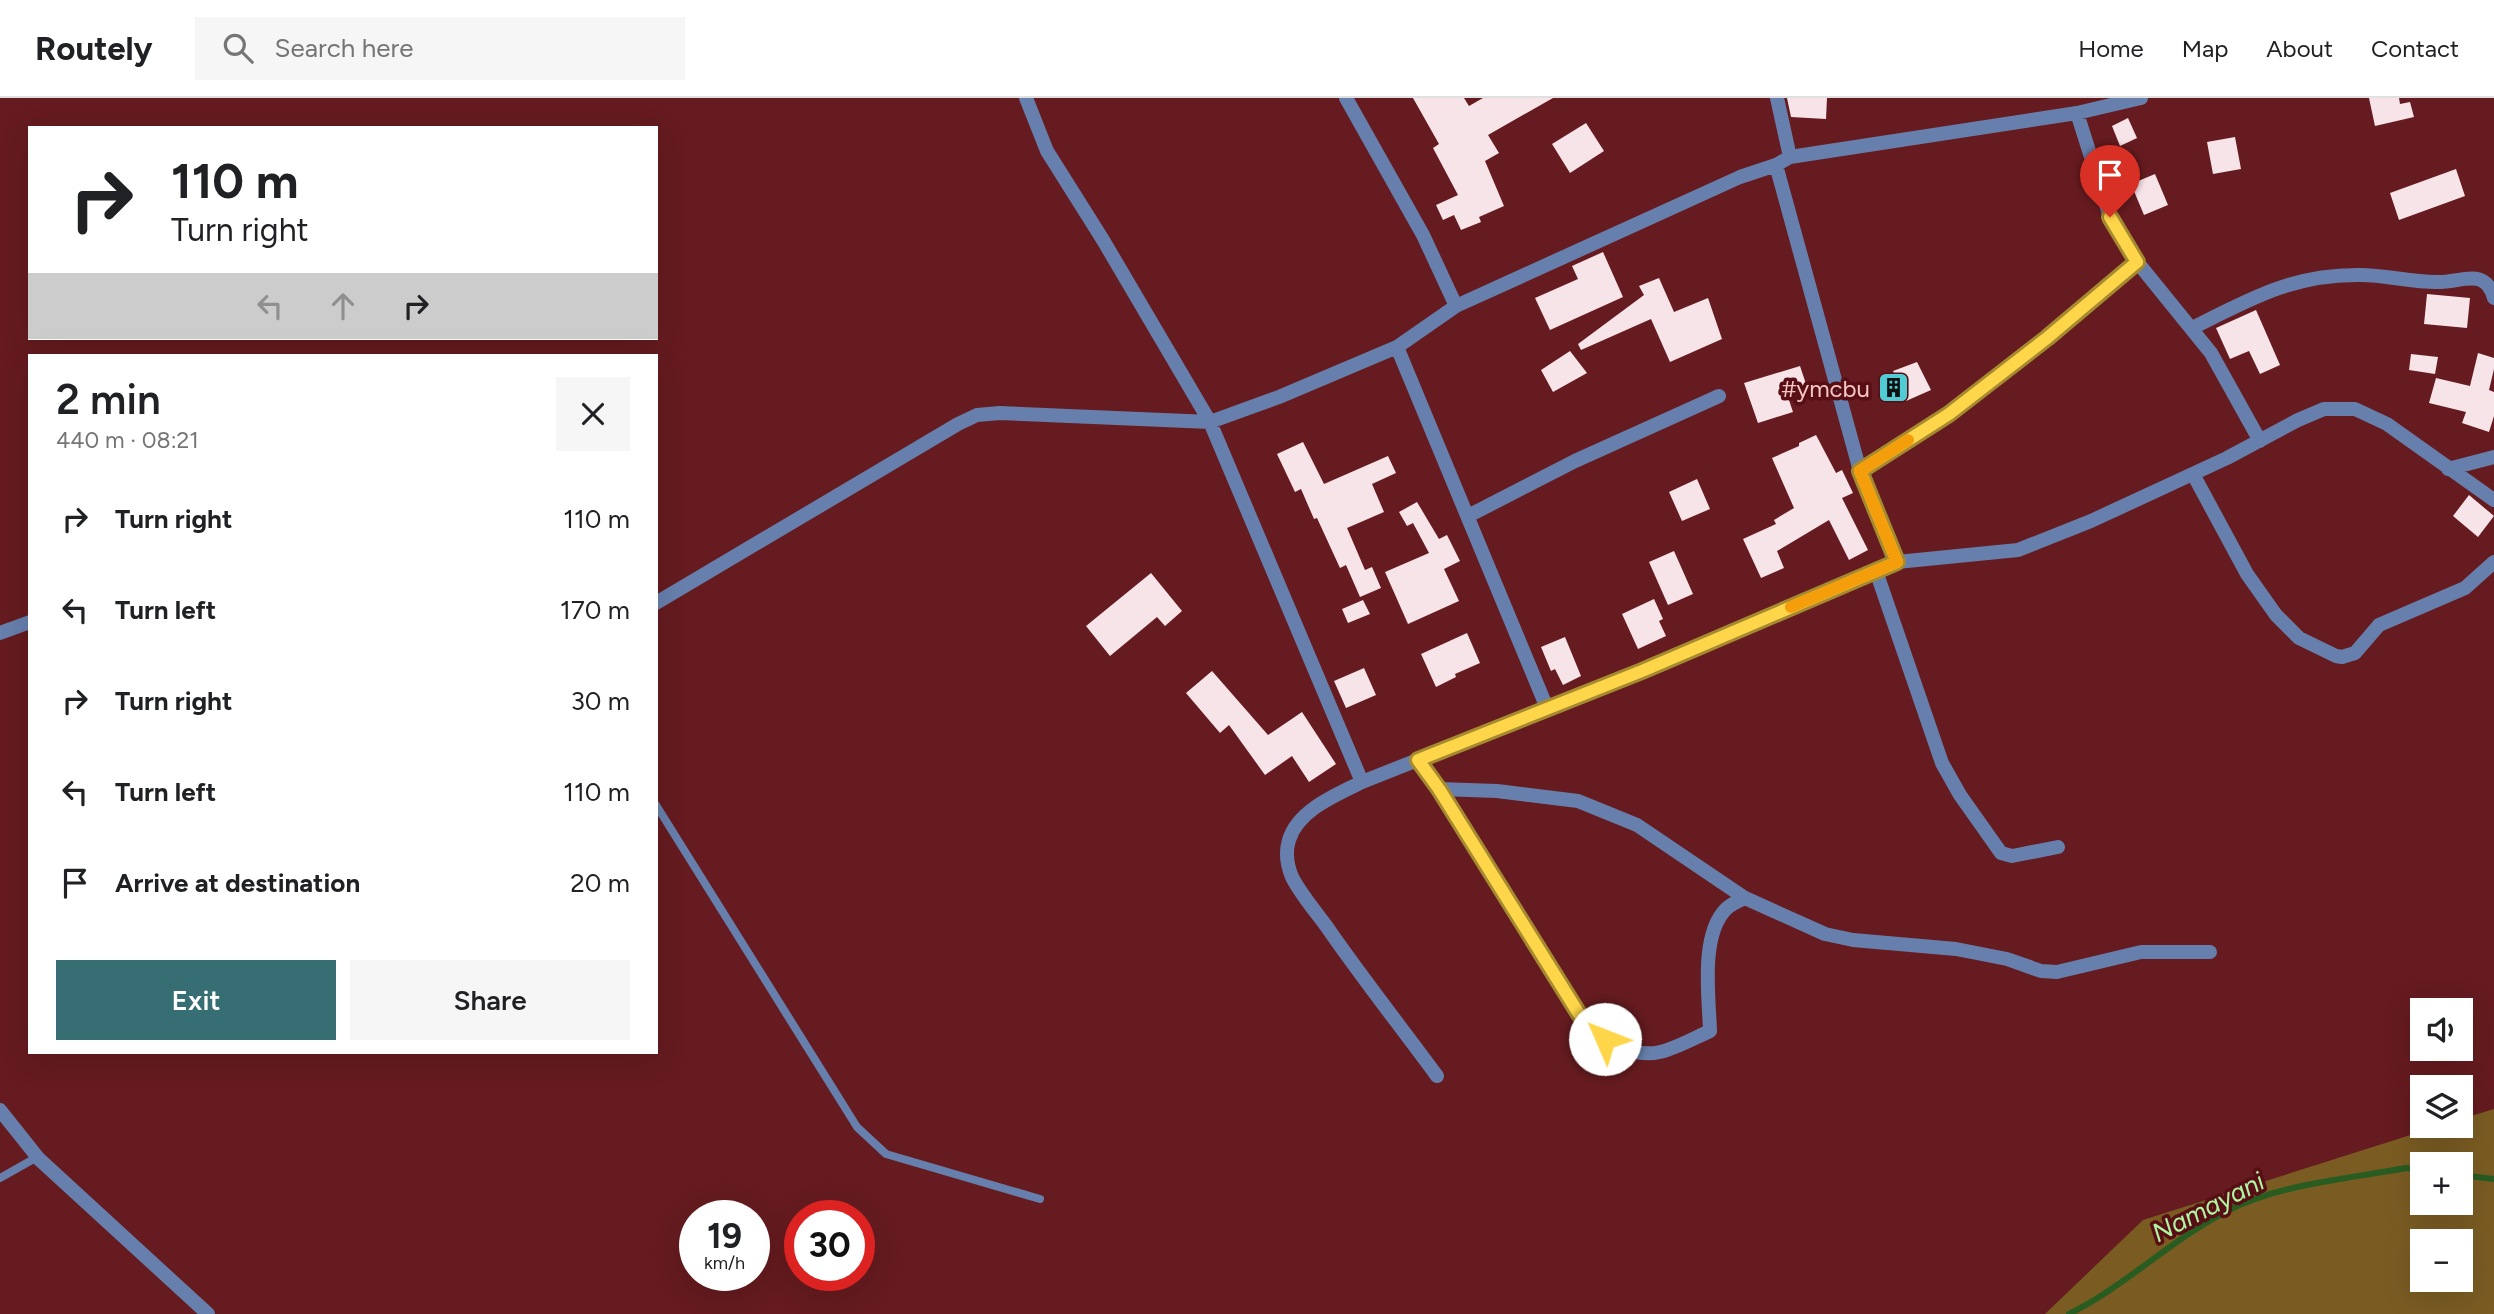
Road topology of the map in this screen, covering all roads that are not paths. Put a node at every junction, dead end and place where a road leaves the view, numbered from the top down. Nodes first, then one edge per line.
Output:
1 (1026, 98) edge
2 (1346, 98) edge
3 (1777, 98) edge
4 (2140, 98) edge
5 (2077, 113) junction
6 (1790, 157) junction
7 (1776, 165) junction
8 (2137, 262) junction
9 (2494, 298) edge
10 (1456, 306) junction
11 (2192, 328) junction
12 (1397, 348) junction
13 (1719, 396) dead end
14 (1210, 422) junction
15 (2260, 441) junction
16 (2494, 457) edge
17 (2448, 469) junction
18 (1860, 471) junction
19 (2193, 474) junction
20 (2494, 500) edge
21 (1468, 516) junction
22 (1897, 562) junction
23 (2494, 562) edge
24 (1876, 571) junction
25 (658, 602) edge
26 (28, 623) edge
27 (0, 632) edge
28 (1547, 708) junction
29 (1418, 760) junction
30 (1362, 782) junction
31 (1439, 789) junction
32 (658, 808) edge
33 (2058, 847) dead end
34 (1745, 898) junction
35 (2210, 952) dead end
36 (1437, 1076) dead end
37 (0, 1110) edge
38 (39, 1159) junction
39 (0, 1178) edge
40 (1041, 1199) dead end
41 (208, 1314) edge

1 - 14 street
2 - 10 street
3 - 6 street
4 - 5 street
5 - 6 street
5 - 8 street
6 - 7 street
7 - 10 street
7 - 18 street
8 - 11 street
8 - 18 street
9 - 11 street
10 - 12 street
11 - 15 street
12 - 14 street
12 - 21 street
13 - 21 street
14 - 25 street
14 - 30 street
15 - 17 street
15 - 19 street
16 - 17 street
17 - 20 street
18 - 22 street
19 - 22 street
19 - 23 street
21 - 28 street
22 - 24 street
24 - 28 street
24 - 33 street
26 - 27 street
28 - 29 street
29 - 30 street
29 - 31 street
30 - 36 street
31 - 34 street
31 - 34 street
32 - 40 lane
34 - 35 street
37 - 38 street
38 - 39 lane
38 - 41 street

